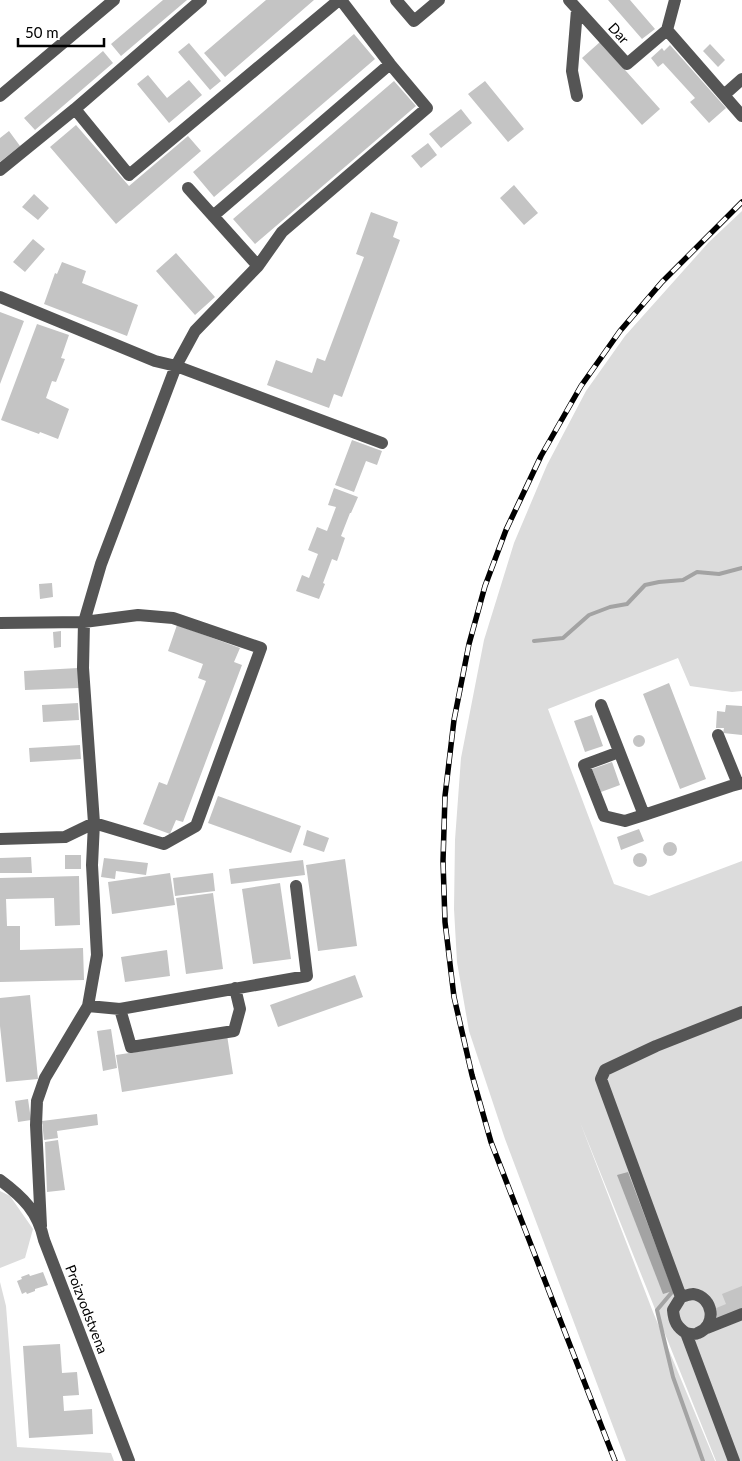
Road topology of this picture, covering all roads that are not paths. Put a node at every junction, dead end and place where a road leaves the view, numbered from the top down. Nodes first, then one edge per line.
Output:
1 (114, 0) edge
2 (200, 0) edge
3 (340, 0) edge
4 (396, 0) edge
5 (439, 0) edge
6 (675, 0) edge
7 (573, 5) edge
8 (667, 30) junction
9 (390, 64) junction
10 (742, 79) edge
11 (724, 95) junction
12 (0, 96) edge
13 (578, 96) dead end
14 (75, 109) junction
15 (742, 116) edge
16 (0, 170) edge
17 (188, 188) dead end
18 (213, 216) junction
19 (258, 266) junction
20 (0, 297) edge
21 (176, 366) junction
22 (382, 443) dead end
23 (84, 622) junction
24 (0, 623) edge
25 (601, 705) dead end
26 (718, 735) dead end
27 (619, 752) junction
28 (740, 784) edge
29 (644, 815) junction
30 (94, 823) junction
31 (0, 839) edge
32 (296, 886) dead end
33 (235, 988) junction
34 (88, 1006) junction
35 (120, 1009) junction
36 (742, 1012) edge
37 (0, 1180) edge
38 (41, 1226) junction
39 (681, 1297) junction
40 (742, 1314) edge
41 (707, 1328) junction
42 (686, 1333) junction
43 (129, 1461) edge
44 (734, 1461) edge

1 - 12 street
2 - 14 street
3 - 9 street
3 - 14 street
4 - 5 street
6 - 8 street
7 - 8 street, Dar
7 - 13 street
8 - 11 street
9 - 18 street
9 - 19 street
10 - 11 street
11 - 15 street
14 - 16 street
17 - 18 street
18 - 19 street
19 - 21 street
20 - 21 street
21 - 22 street
21 - 23 street
23 - 24 street
23 - 30 street
23 - 30 street
25 - 27 street
26 - 28 street
27 - 29 street
27 - 29 street
28 - 29 street
30 - 31 street
30 - 34 street
32 - 33 street
33 - 35 street
33 - 35 street
34 - 35 street
34 - 38 street
36 - 39 street
37 - 38 street, Proizvodstvena
38 - 43 street, Proizvodstvena
39 - 41 street
39 - 42 street
40 - 41 street
41 - 42 street
42 - 44 street

